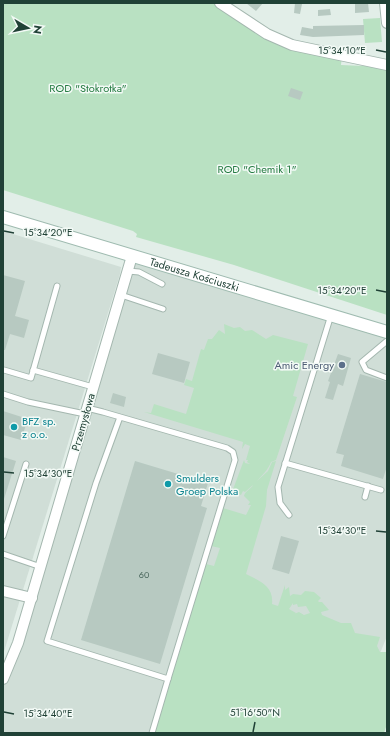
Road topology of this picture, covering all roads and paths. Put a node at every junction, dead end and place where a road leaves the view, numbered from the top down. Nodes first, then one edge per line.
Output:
1 (220, 3) edge
2 (385, 3) edge
3 (387, 23) edge
4 (387, 65) edge
5 (3, 217) edge
6 (132, 256) junction
7 (128, 271) junction
8 (162, 284) dead end
9 (57, 286) dead end
10 (121, 295) junction
11 (163, 309) dead end
12 (331, 315) junction
13 (387, 332) edge
14 (387, 341) edge
15 (4, 370) dead end
16 (33, 370) junction
17 (387, 378) edge
18 (93, 388) junction
19 (3, 394) edge
20 (86, 411) junction
21 (120, 417) junction
22 (285, 463) junction
23 (26, 464) dead end
24 (368, 486) junction
25 (382, 490) dead end
26 (365, 497) dead end
27 (289, 515) dead end
28 (3, 536) edge
29 (3, 554) edge
30 (41, 567) junction
31 (3, 591) edge
32 (32, 598) junction
33 (168, 678) junction
34 (3, 679) edge
35 (152, 733) edge

1 - 4 street
2 - 3 street
5 - 6 main road, Tadeusza Kościuszki
6 - 7 street, Przemysłowa
6 - 12 main road, Tadeusza Kościuszki
7 - 8 lane
7 - 10 street, Przemysłowa
9 - 16 lane
10 - 11 lane
10 - 18 street, Przemysłowa
12 - 13 main road, Tadeusza Kościuszki
12 - 22 lane
14 - 17 lane
15 - 16 lane
16 - 18 lane
18 - 20 street, Przemysłowa
19 - 20 lane
20 - 21 lane
20 - 30 street, Przemysłowa
21 - 33 lane
21 - 33 lane
22 - 24 lane
22 - 27 lane
23 - 28 lane
24 - 25 lane
24 - 26 lane
29 - 30 lane
30 - 32 street, Przemysłowa
31 - 32 street
32 - 34 street, Przemysłowa
33 - 35 lane

